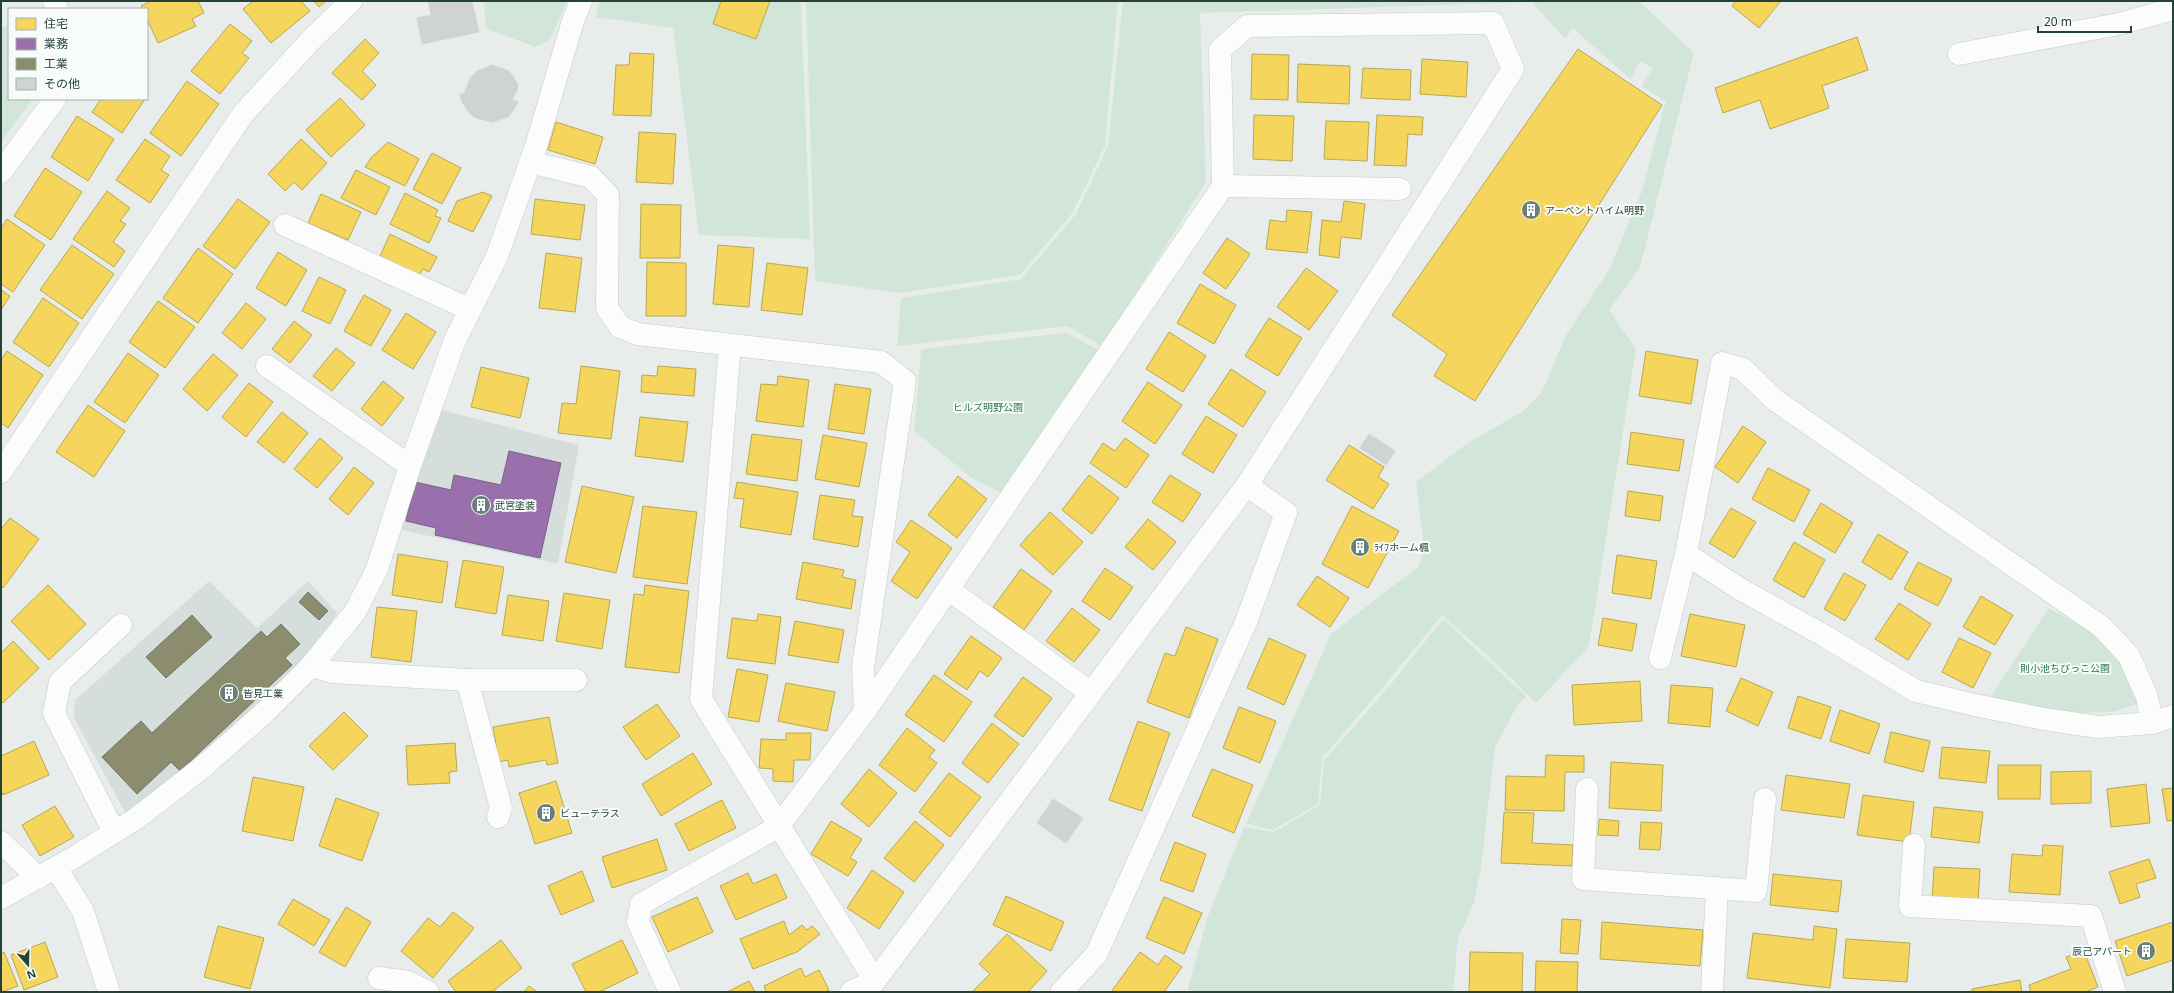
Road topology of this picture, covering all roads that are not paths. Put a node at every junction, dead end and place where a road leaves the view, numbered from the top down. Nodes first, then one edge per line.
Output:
1 (351, 1) edge
2 (581, 1) edge
3 (2173, 9) edge
4 (1959, 54) dead end
5 (54, 100) edge
6 (530, 162) junction
7 (1, 172) edge
8 (1223, 186) junction
9 (1400, 189) dead end
10 (285, 225) dead end
11 (469, 309) junction
12 (730, 345) junction
13 (267, 366) dead end
14 (410, 466) junction
15 (1, 472) edge
16 (1247, 485) junction
17 (1686, 554) junction
18 (948, 589) junction
19 (121, 625) dead end
20 (1660, 658) dead end
21 (311, 666) junction
22 (468, 680) junction
23 (576, 680) dead end
24 (1091, 693) junction
25 (865, 711) junction
26 (2173, 716) edge
27 (2152, 723) junction
28 (1587, 789) dead end
29 (1765, 799) dead end
30 (498, 817) dead end
31 (778, 827) junction
32 (114, 832) junction
33 (1, 842) edge
34 (1914, 845) dead end
35 (47, 873) junction
36 (1717, 888) junction
37 (1, 898) edge
38 (378, 978) dead end
39 (875, 981) junction
40 (109, 992) edge
41 (428, 992) edge
42 (670, 992) edge
43 (851, 992) edge
44 (1062, 992) edge
45 (1712, 992) edge
46 (2115, 992) edge

1 - 15 street
2 - 6 street
3 - 4 street
5 - 7 street
6 - 11 street
6 - 12 street
8 - 9 street
8 - 16 street
8 - 18 street
10 - 11 street
11 - 14 street
12 - 25 street
12 - 31 street
13 - 14 street
14 - 21 street
16 - 24 street
16 - 44 street
17 - 20 street
17 - 27 street
17 - 27 street
18 - 24 street
18 - 25 street
19 - 32 street
21 - 22 street
21 - 32 street
22 - 23 street
22 - 30 street
24 - 39 street
25 - 31 street
26 - 27 street
28 - 36 street
29 - 36 street
31 - 39 street
31 - 42 street
32 - 35 street
33 - 35 street
34 - 46 street
35 - 37 street
35 - 40 street
36 - 45 street
38 - 41 street
39 - 43 street

